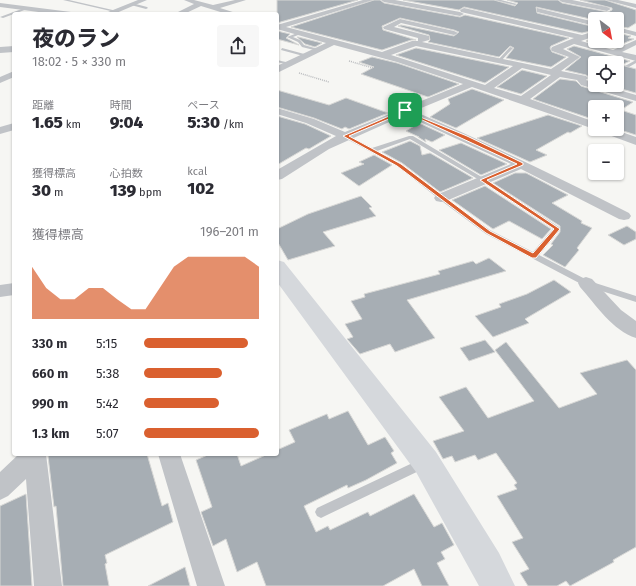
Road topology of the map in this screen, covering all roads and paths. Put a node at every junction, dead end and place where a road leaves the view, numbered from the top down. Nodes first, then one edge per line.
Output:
1 (65, 0) edge
2 (144, 0) edge
3 (188, 0) edge
4 (243, 0) edge
5 (384, 0) edge
6 (497, 0) edge
7 (230, 1) edge
8 (364, 1) edge
9 (560, 1) edge
10 (615, 1) edge
11 (132, 4) junction
12 (201, 4) junction
13 (515, 4) dead end
14 (0, 5) edge
15 (419, 6) junction
16 (636, 6) edge
17 (212, 7) junction
18 (28, 8) junction
19 (146, 8) dead end
20 (467, 8) junction
21 (607, 9) junction
22 (116, 11) joint
23 (16, 12) edge
24 (57, 12) edge
25 (183, 12) edge
26 (228, 12) edge
27 (588, 13) dead end
28 (12, 14) edge
29 (406, 14) dead end
30 (2, 17) dead end
31 (584, 21) junction
32 (588, 22) edge
33 (279, 27) edge
34 (279, 27) edge
35 (624, 31) edge
36 (300, 33) junction
37 (454, 33) junction
38 (636, 34) edge
39 (588, 36) edge
40 (583, 38) junction
41 (334, 42) junction
42 (574, 42) junction
43 (636, 42) edge
44 (414, 43) junction
45 (511, 48) dead end
46 (12, 49) edge
47 (282, 49) dead end
48 (447, 49) junction
49 (0, 50) edge
50 (317, 50) junction
51 (614, 52) junction
52 (383, 55) junction
53 (307, 56) junction
54 (636, 58) edge
55 (500, 60) junction
56 (636, 61) edge
57 (521, 65) junction
58 (281, 66) edge
59 (627, 66) dead end
60 (556, 72) junction
61 (329, 82) dead end
62 (473, 83) junction
63 (487, 88) junction
64 (522, 100) junction
65 (635, 104) edge
66 (405, 110) junction
67 (279, 112) edge
68 (588, 124) edge
69 (12, 127) edge
70 (0, 131) edge
71 (345, 136) junction
72 (620, 136) edge
73 (636, 142) edge
74 (373, 150) junction
75 (521, 164) junction
76 (279, 175) edge
77 (483, 180) junction
78 (441, 198) junction
79 (624, 216) dead end
80 (534, 256) junction
81 (279, 270) edge
82 (586, 283) junction
83 (12, 289) edge
84 (0, 291) edge
85 (636, 299) edge
86 (636, 331) edge
87 (33, 456) edge
88 (35, 456) edge
89 (170, 456) edge
90 (426, 462) junction
91 (0, 488) edge
92 (321, 512) dead end
93 (48, 586) edge
94 (211, 586) edge
95 (497, 586) edge

1 - 22 lane
2 - 11 street
3 - 12 street
4 - 7 street
5 - 15 street
6 - 13 lane
7 - 17 street
8 - 33 street
9 - 21 street
10 - 16 street
10 - 21 street
11 - 19 lane
11 - 22 street
12 - 17 street
12 - 25 street
14 - 18 street
15 - 20 street
15 - 29 street
17 - 26 street
18 - 23 lane
18 - 24 street
20 - 37 street
20 - 40 street
21 - 31 street
27 - 31 street
28 - 30 lane
31 - 32 street
34 - 36 street
35 - 38 street
36 - 41 street
36 - 50 lane
37 - 44 street
37 - 48 street
39 - 40 street
40 - 42 street
41 - 50 street
41 - 52 street
42 - 51 street
42 - 60 street
43 - 51 street
44 - 48 street
44 - 52 street
45 - 55 lane
46 - 49 street
47 - 53 lane
48 - 55 street
50 - 53 street
51 - 54 street
52 - 62 street
53 - 58 street
55 - 57 street
56 - 59 lane
57 - 60 street
57 - 63 street
58 - 61 path
60 - 64 street
60 - 65 street
62 - 63 street
62 - 66 street
63 - 64 street
64 - 68 street
66 - 71 street
66 - 75 street
67 - 71 street
69 - 70 street
71 - 74 lane
71 - 76 street
72 - 73 street
74 - 77 lane
74 - 78 lane
75 - 77 street
75 - 79 street
77 - 78 street
77 - 80 lane
78 - 80 lane
80 - 82 lane
81 - 90 street
82 - 85 lane
82 - 86 street
83 - 84 street
87 - 91 street
88 - 93 street
89 - 94 street
90 - 92 lane
90 - 95 street

